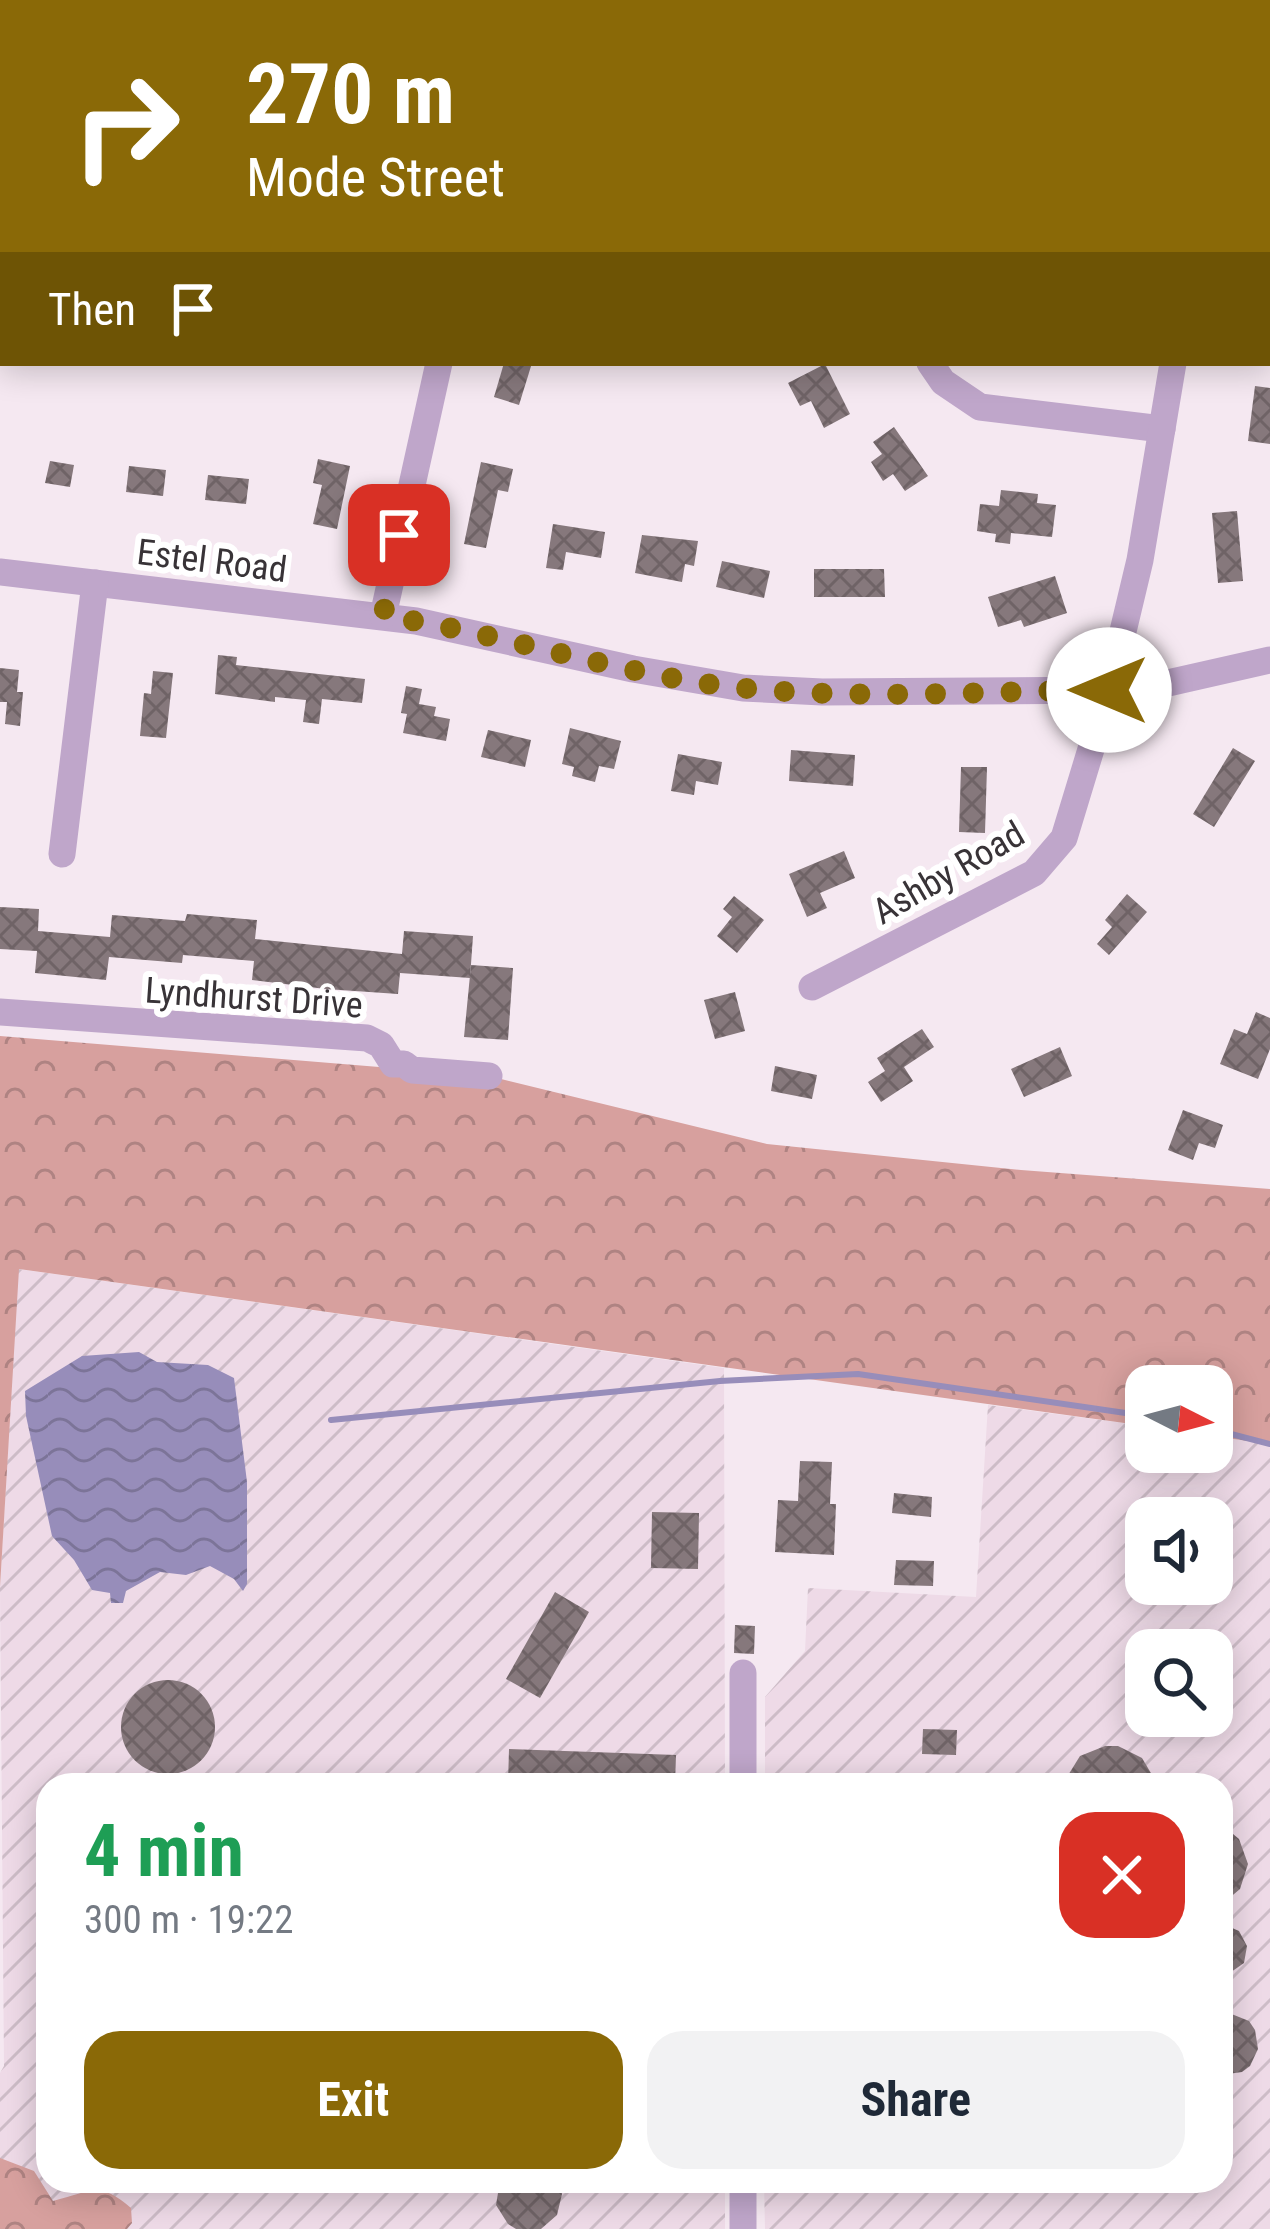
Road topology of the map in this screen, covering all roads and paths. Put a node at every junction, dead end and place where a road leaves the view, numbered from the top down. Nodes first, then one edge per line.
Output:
1 (438, 366) edge
2 (932, 366) edge
3 (1172, 366) edge
4 (1162, 429) junction
5 (0, 572) edge
6 (95, 583) junction
7 (383, 616) junction
8 (1270, 660) edge
9 (1109, 690) junction
10 (62, 854) dead end
11 (812, 987) dead end
12 (0, 1012) edge
13 (489, 1076) dead end
14 (743, 1673) dead end
15 (743, 1773) edge
16 (743, 2193) edge
17 (743, 2229) edge

1 - 7 street
2 - 4 street
3 - 4 street, Ashby Road
4 - 9 street, Ashby Road
5 - 6 street, Estel Road
6 - 7 street, Estel Road
6 - 10 street
7 - 9 street, Estel Road
8 - 9 street, Estel Road
9 - 11 street, Ashby Road
12 - 13 street, Lyndhurst Drive
14 - 15 street
16 - 17 street

